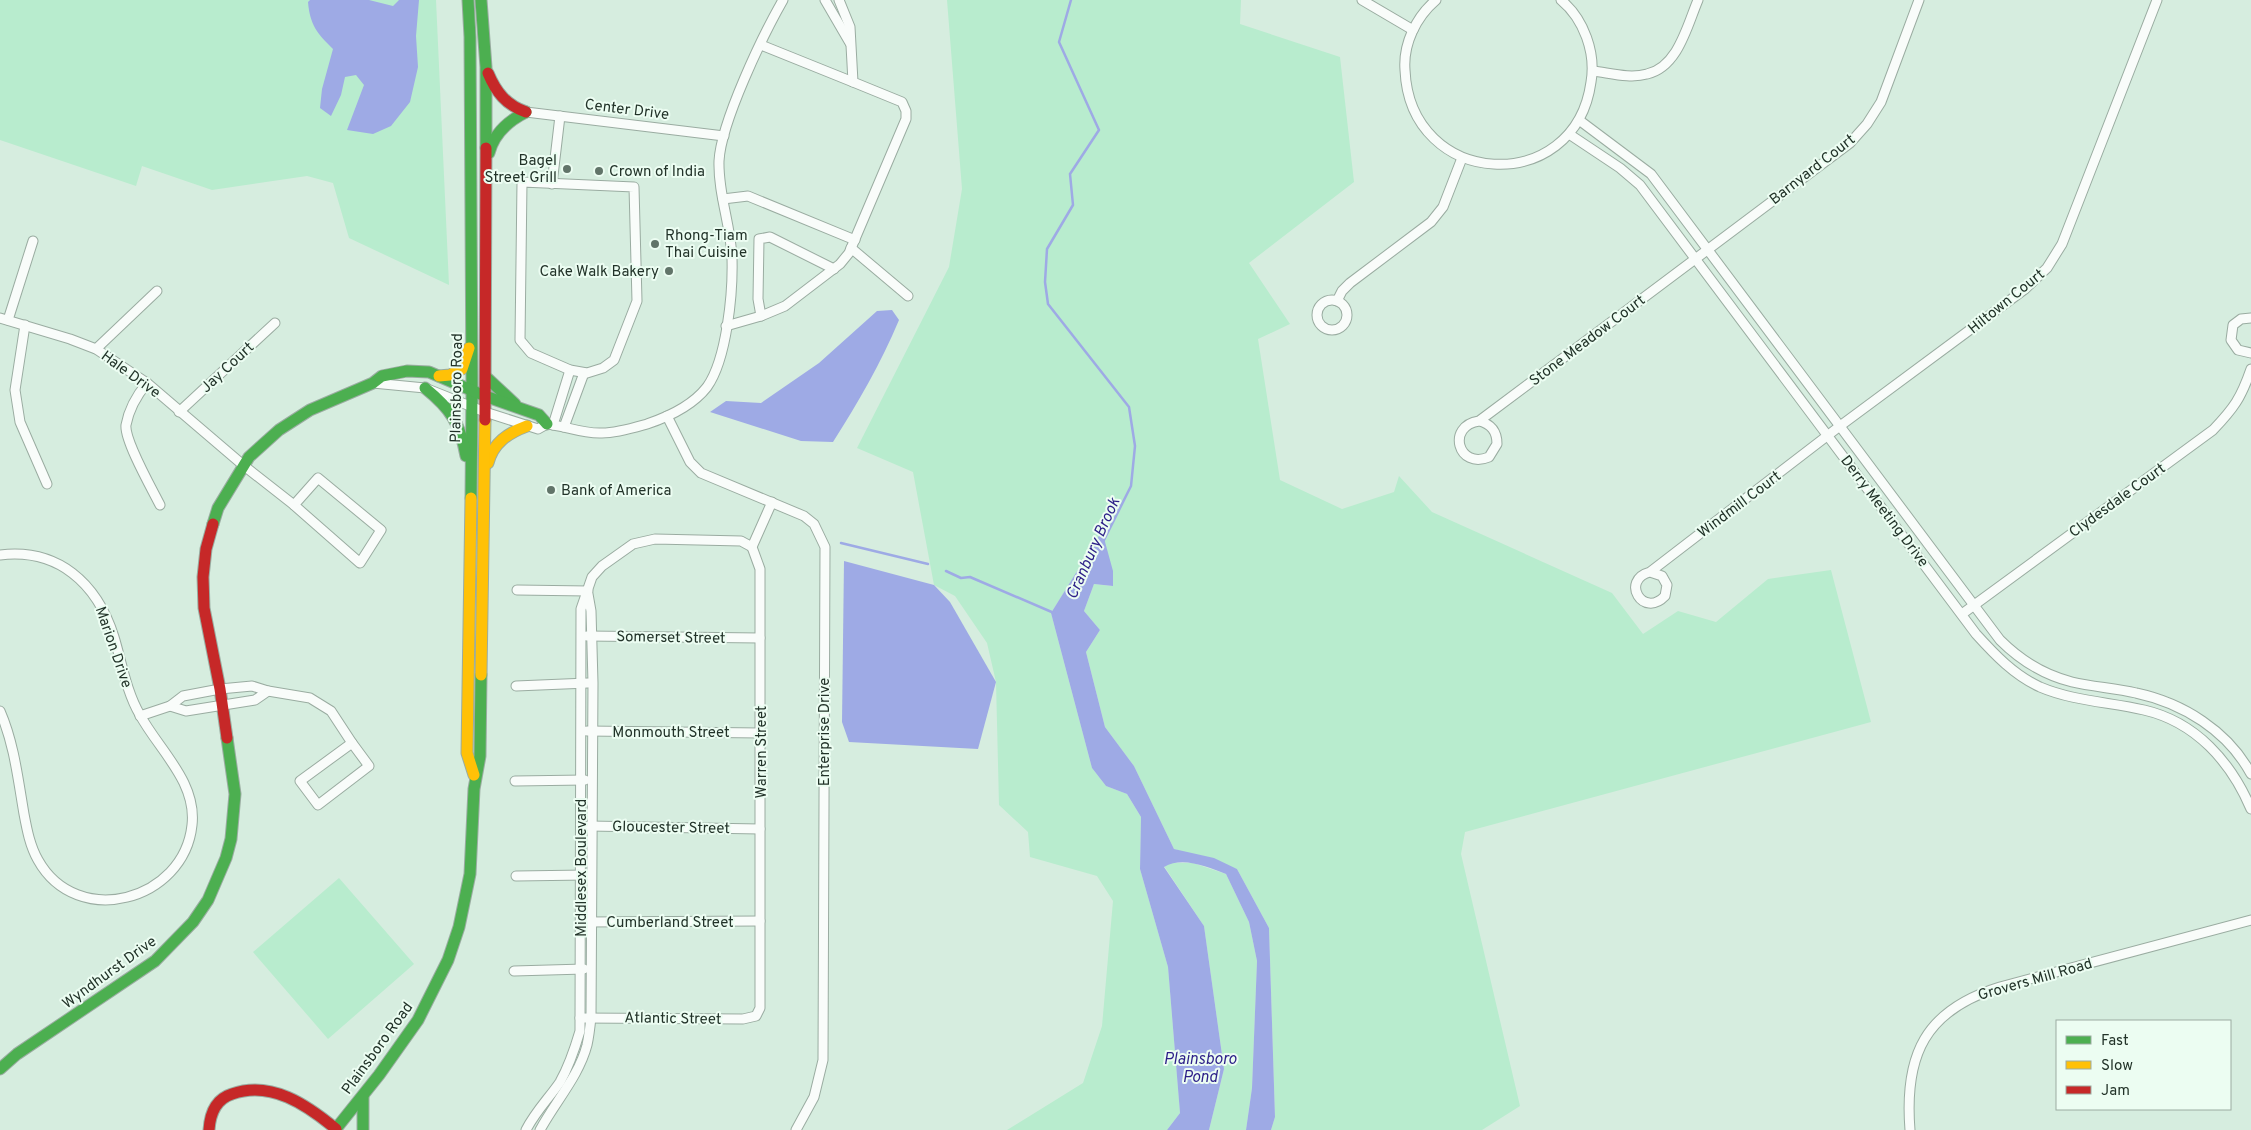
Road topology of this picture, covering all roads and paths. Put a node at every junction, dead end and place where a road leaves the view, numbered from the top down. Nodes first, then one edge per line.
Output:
1 (468, 0) edge
2 (482, 0) edge
3 (783, 0) edge
4 (825, 0) edge
5 (838, 0) edge
6 (1362, 0) edge
7 (1436, 0) edge
8 (1561, 0) edge
9 (1698, 0) edge
10 (1919, 0) edge
11 (2157, 0) edge
12 (1413, 30) junction
13 (761, 45) junction
14 (852, 45) junction
15 (486, 67) junction
16 (1593, 71) junction
17 (853, 82) junction
18 (526, 112) junction
19 (560, 116) junction
20 (1579, 120) junction
21 (1569, 134) junction
22 (724, 136) junction
23 (1462, 158) junction
24 (486, 170) junction
25 (552, 184) junction
26 (723, 199) junction
27 (33, 241) dead end
28 (853, 244) junction
29 (1708, 248) junction
30 (1695, 258) junction
31 (834, 269) junction
32 (158, 291) dead end
33 (908, 296) dead end
34 (1337, 301) dead end
35 (761, 316) junction
36 (2251, 318) edge
37 (4, 319) edge
38 (275, 323) dead end
39 (25, 325) junction
40 (726, 326) junction
41 (472, 340) junction
42 (96, 349) junction
43 (2251, 353) edge
44 (2251, 369) edge
45 (570, 370) junction
46 (584, 373) junction
47 (439, 376) junction
48 (486, 377) junction
49 (147, 382) junction
50 (373, 383) junction
51 (425, 388) junction
52 (472, 391) junction
53 (486, 396) junction
54 (472, 406) junction
55 (520, 408) junction
56 (179, 412) junction
57 (485, 412) junction
58 (667, 416) junction
59 (1479, 421) junction
60 (550, 425) junction
61 (527, 426) junction
62 (1840, 426) junction
63 (564, 428) junction
64 (1828, 436) junction
65 (243, 465) junction
66 (486, 478) junction
67 (47, 484) dead end
68 (470, 486) junction
69 (772, 502) junction
70 (160, 505) dead end
71 (294, 505) junction
72 (752, 547) junction
73 (0, 555) edge
74 (1650, 572) dead end
75 (517, 590) dead end
76 (588, 591) junction
77 (1974, 605) junction
78 (1962, 614) junction
79 (582, 636) junction
80 (592, 636) junction
81 (760, 638) junction
82 (583, 683) junction
83 (593, 683) junction
84 (516, 686) dead end
85 (220, 689) junction
86 (268, 691) junction
87 (223, 705) junction
88 (170, 706) junction
89 (0, 711) edge
90 (140, 716) junction
91 (582, 731) junction
92 (593, 732) junction
93 (761, 733) junction
94 (352, 743) junction
95 (2251, 774) edge
96 (474, 775) junction
97 (581, 780) junction
98 (592, 780) junction
99 (516, 781) dead end
100 (2251, 809) edge
101 (581, 826) junction
102 (593, 826) junction
103 (760, 829) junction
104 (592, 875) junction
105 (516, 876) dead end
106 (581, 876) junction
107 (2251, 920) edge
108 (760, 921) junction
109 (580, 922) junction
110 (591, 922) junction
111 (590, 968) junction
112 (580, 969) junction
113 (514, 971) dead end
114 (760, 1008) joint
115 (580, 1018) junction
116 (591, 1018) junction
117 (0, 1069) edge
118 (363, 1096) junction
119 (209, 1130) edge
120 (336, 1130) edge
121 (363, 1130) edge
122 (526, 1130) edge
123 (540, 1130) edge
124 (796, 1130) edge
125 (1910, 1130) edge

1 - 41 street, Plainsboro Road
2 - 15 street, Plainsboro Road
3 - 13 street
4 - 14 street
5 - 14 street
6 - 12 street
7 - 12 street
8 - 16 street
9 - 16 street
10 - 29 street, Barnyard Court
11 - 62 street, Hiltown Court
12 - 23 street
13 - 17 street
13 - 22 street
14 - 17 street
15 - 18 street
15 - 24 street, Plainsboro Road
16 - 20 street
17 - 28 street
18 - 19 street, Center Drive
18 - 24 street
19 - 22 street, Center Drive
19 - 25 street
20 - 21 street
20 - 29 street, Derry Meeting Drive
21 - 23 street
21 - 30 street, Derry Meeting Drive
22 - 26 street
23 - 34 street
24 - 48 street, Plainsboro Road
25 - 45 street
25 - 46 street
26 - 28 street
26 - 40 street
27 - 37 street
28 - 31 street
28 - 33 street
29 - 30 street, Barnyard Court
29 - 62 street, Derry Meeting Drive
30 - 59 street, Stone Meadow Court
30 - 64 street, Derry Meeting Drive
31 - 35 street
31 - 35 street
32 - 42 street
35 - 40 street
36 - 43 street
37 - 39 street, Hale Drive
38 - 56 street, Jay Court
39 - 42 street, Hale Drive
39 - 67 street
40 - 58 street
41 - 47 street
41 - 52 street, Plainsboro Road
42 - 49 street, Hale Drive
44 - 77 street, Clydesdale Court
45 - 46 street
45 - 60 street
46 - 63 street
47 - 50 street, Wyndhurst Drive
47 - 52 street, Wyndhurst Drive
48 - 53 street, Plainsboro Road
48 - 55 street
49 - 56 street, Hale Drive
49 - 70 street
50 - 51 street, Wyndhurst Drive
50 - 65 street, Wyndhurst Drive
51 - 54 street, Wyndhurst Drive
51 - 68 street
52 - 53 street, Wyndhurst Drive
52 - 54 street, Plainsboro Road
53 - 55 street
53 - 57 street, Plainsboro Road
54 - 57 street, Wyndhurst Drive
54 - 68 street, Plainsboro Road
55 - 60 street
56 - 65 street, Hale Drive
57 - 61 street
57 - 66 street, Plainsboro Road
58 - 63 street
58 - 69 street, Enterprise Drive
59 - 59 street, Stone Meadow Court
60 - 61 street
60 - 63 street
61 - 66 street
62 - 64 street, Hiltown Court
62 - 77 street, Derry Meeting Drive
64 - 74 street, Windmill Court
64 - 78 street, Derry Meeting Drive
65 - 71 street
65 - 85 street, Wyndhurst Drive
66 - 96 street, Plainsboro Road
68 - 96 street, Plainsboro Road
69 - 72 street
69 - 124 street, Enterprise Drive
71 - 71 street
72 - 76 street, Middlesex Boulevard
72 - 81 street, Warren Street
73 - 90 street, Marion Drive
75 - 76 street
76 - 79 street, Middlesex Boulevard
76 - 80 street, Middlesex Boulevard
77 - 78 street, Clydesdale Court
77 - 95 street, Derry Meeting Drive
78 - 100 street, Derry Meeting Drive
79 - 80 street, Somerset Street
79 - 82 street, Middlesex Boulevard
80 - 81 street, Somerset Street
80 - 83 street, Middlesex Boulevard
81 - 93 street, Warren Street
82 - 83 street
82 - 84 street
82 - 91 street, Middlesex Boulevard
83 - 92 street, Middlesex Boulevard
85 - 86 street
85 - 87 street, Wyndhurst Drive
85 - 88 street
86 - 87 street
86 - 94 street
87 - 88 street
87 - 117 street, Wyndhurst Drive
88 - 90 street
89 - 90 street, Marion Drive
91 - 92 street, Monmouth Street
91 - 97 street, Middlesex Boulevard
92 - 93 street, Monmouth Street
92 - 98 street, Middlesex Boulevard
93 - 103 street, Warren Street
94 - 94 street
96 - 118 street, Plainsboro Road
97 - 98 street
97 - 99 street
97 - 101 street, Middlesex Boulevard
98 - 102 street, Middlesex Boulevard
101 - 102 street, Gloucester Street
101 - 106 street, Middlesex Boulevard
102 - 103 street, Gloucester Street
102 - 104 street, Middlesex Boulevard
103 - 108 street, Warren Street
104 - 106 street
104 - 110 street, Middlesex Boulevard
105 - 106 street
106 - 109 street, Middlesex Boulevard
107 - 125 street, Grovers Mill Road
108 - 110 street, Cumberland Street
108 - 114 street, Warren Street
109 - 110 street, Cumberland Street
109 - 112 street, Middlesex Boulevard
110 - 111 street, Middlesex Boulevard
111 - 112 street
111 - 116 street, Middlesex Boulevard
112 - 113 street
112 - 115 street, Middlesex Boulevard
114 - 116 street, Atlantic Street
115 - 116 street, Atlantic Street
115 - 122 street, Middlesex Boulevard
116 - 123 street, Middlesex Boulevard
118 - 120 street, Plainsboro Road
118 - 121 street
119 - 120 street

